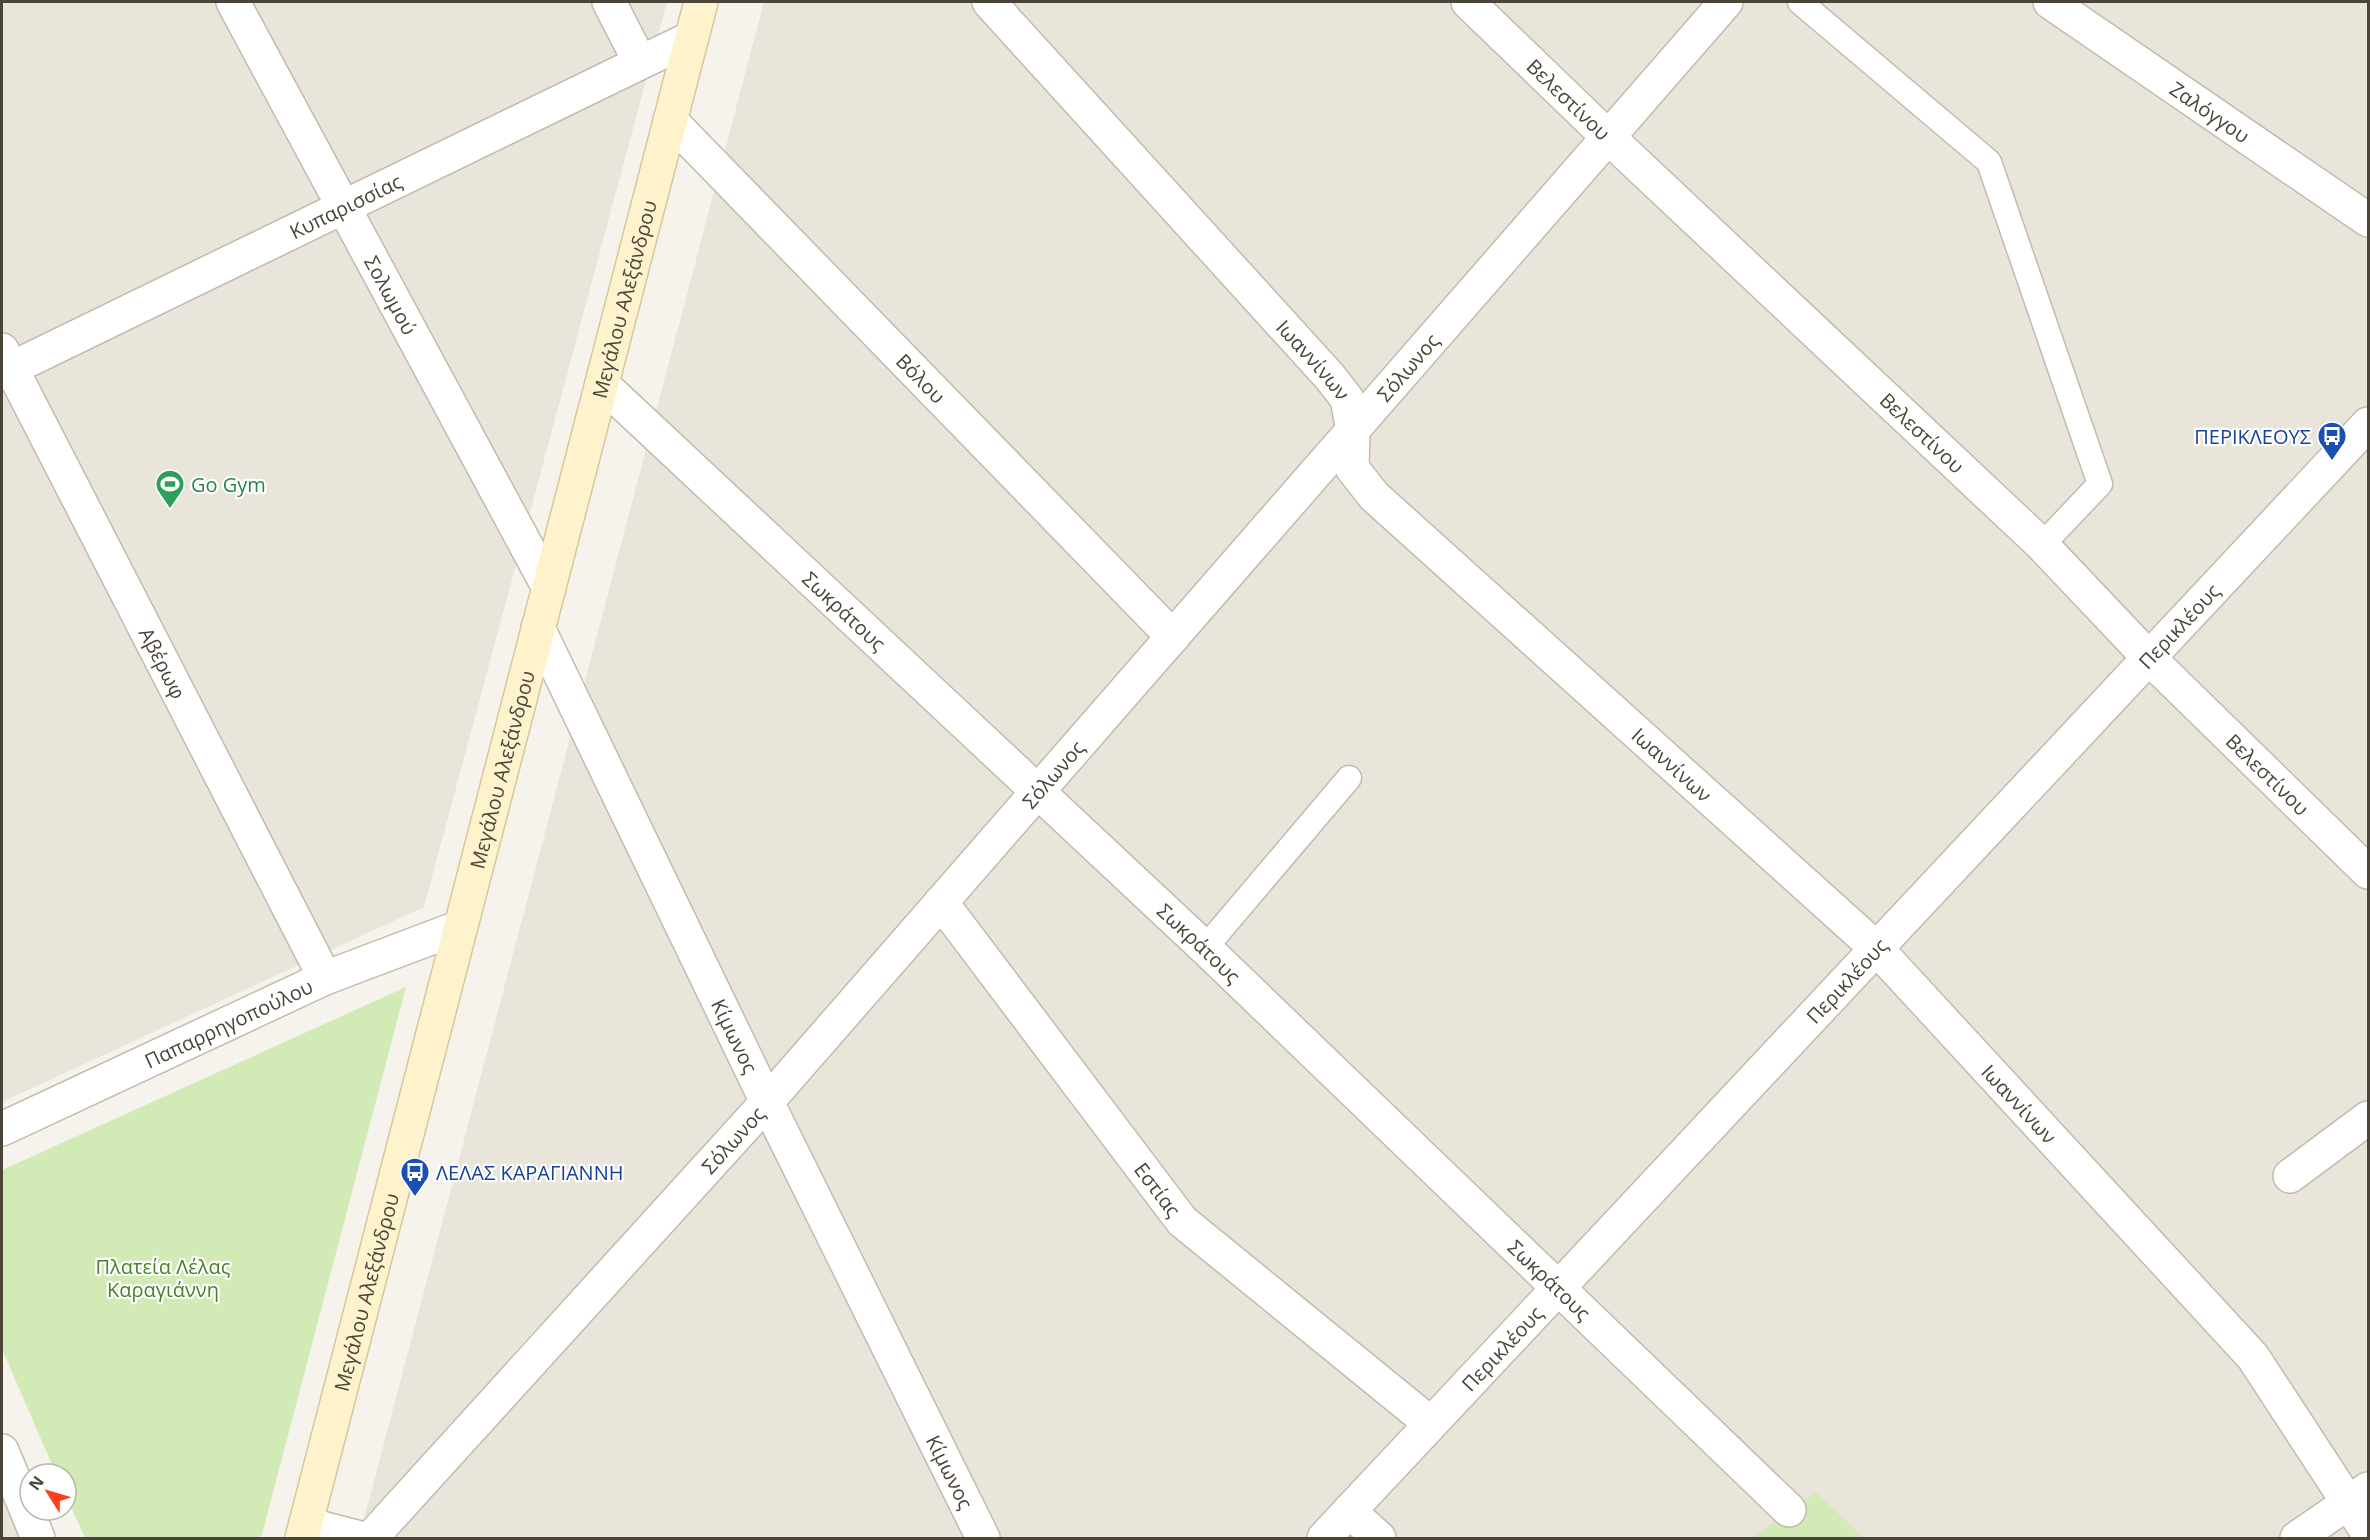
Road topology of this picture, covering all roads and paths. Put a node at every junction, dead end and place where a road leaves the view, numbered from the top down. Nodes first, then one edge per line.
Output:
1 (232, 2) edge
2 (609, 2) edge
3 (701, 2) edge
4 (989, 2) edge
5 (1468, 2) edge
6 (1726, 2) edge
7 (1800, 2) edge
8 (2050, 2) edge
9 (691, 38) junction
10 (640, 63) junction
11 (670, 120) junction
12 (1607, 136) junction
13 (343, 207) junction
14 (2368, 220) edge
15 (5, 364) edge
16 (602, 384) junction
17 (2368, 423) edge
18 (1353, 430) junction
19 (2042, 545) junction
20 (549, 588) junction
21 (538, 628) junction
22 (1173, 637) junction
23 (2149, 658) junction
24 (1348, 778) dead end
25 (1036, 792) junction
26 (2368, 872) edge
27 (941, 903) junction
28 (460, 927) junction
29 (1205, 948) junction
30 (1876, 948) junction
31 (325, 978) junction
32 (767, 1102) junction
33 (2368, 1118) edge
34 (2, 1129) edge
35 (2290, 1176) dead end
36 (1558, 1287) junction
37 (1430, 1423) junction
38 (2, 1450) edge
39 (2358, 1496) edge
40 (1789, 1510) dead end
41 (1349, 1511) junction
42 (304, 1531) edge
43 (2368, 1533) edge
44 (38, 1539) edge
45 (360, 1539) edge
46 (371, 1539) edge
47 (983, 1539) edge
48 (1324, 1539) edge
49 (1379, 1539) edge
50 (2297, 1539) edge

1 - 13 street, Σολωμού
2 - 10 street
3 - 9 street, Μεγάλου Αλεξάνδρου
4 - 18 street, Ιωαννίνων
5 - 12 street, Βελεστίνου
6 - 12 street, Σόλωνος
7 - 19 lane
8 - 14 street, Ζαλόγγου
9 - 10 street, Κυπαρισσίας
9 - 11 street, Μεγάλου Αλεξάνδρου
10 - 13 street, Κυπαρισσίας
11 - 16 street, Μεγάλου Αλεξάνδρου
11 - 22 street, Βόλου
12 - 18 street, Σόλωνος
12 - 19 street, Βελεστίνου
13 - 15 street, Κυπαρισσίας
13 - 20 street, Σολωμού
15 - 31 street, Αβέρωφ
16 - 20 street, Μεγάλου Αλεξάνδρου
16 - 25 street, Σωκράτους
17 - 23 street, Περικλέους
18 - 22 street, Σόλωνος
18 - 30 street, Ιωαννίνων
19 - 23 street, Βελεστίνου
20 - 21 street, Μεγάλου Αλεξάνδρου
21 - 28 street, Μεγάλου Αλεξάνδρου
21 - 32 street, Κίμωνος
22 - 25 street, Σόλωνος
23 - 26 street, Βελεστίνου
23 - 30 street, Περικλέους
24 - 29 lane
25 - 27 street, Σόλωνος
25 - 29 street, Σωκράτους
27 - 32 street, Σόλωνος
27 - 37 street, Εστίας
28 - 31 street, Παπαρρηγοπούλου
28 - 42 street, Μεγάλου Αλεξάνδρου
29 - 36 street, Σωκράτους
30 - 36 street, Περικλέους
30 - 39 street, Ιωαννίνων
31 - 34 street, Παπαρρηγοπούλου
32 - 46 street, Σόλωνος
32 - 47 street, Κίμωνος
33 - 35 street
36 - 37 street, Περικλέους
36 - 40 street, Σωκράτους
37 - 41 street, Περικλέους
38 - 44 street
39 - 43 street, Ιωαννίνων
39 - 50 street
41 - 48 street, Περικλέους
41 - 49 street
42 - 45 street

